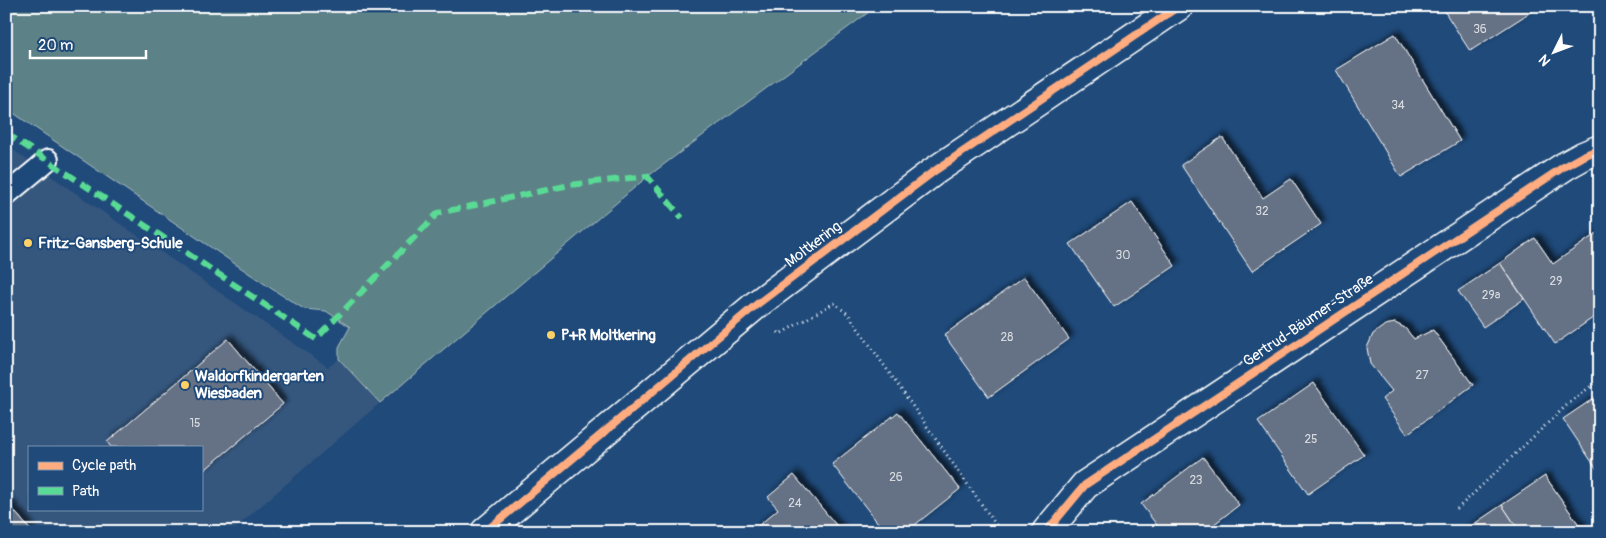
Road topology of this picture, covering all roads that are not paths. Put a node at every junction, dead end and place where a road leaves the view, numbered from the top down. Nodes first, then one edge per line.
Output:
1 (1179, 6) edge
2 (1600, 150) edge
3 (48, 160) dead end
4 (6, 195) edge
5 (485, 532) edge
6 (1046, 532) edge

1 - 5 street, Moltkering
2 - 6 street, Gertrud-Bäumer-Straße
3 - 4 lane

